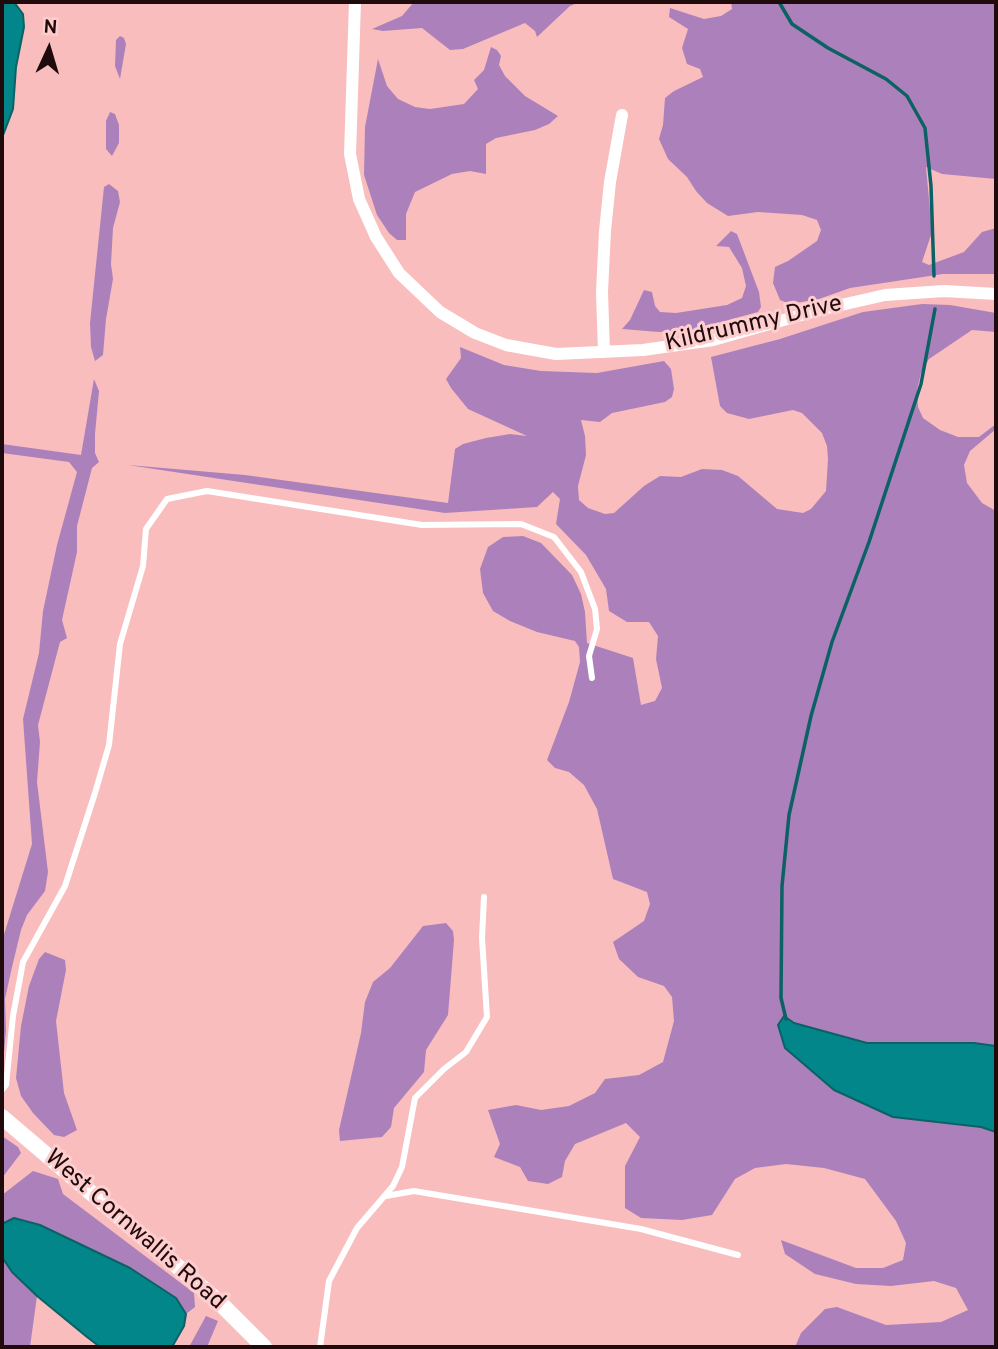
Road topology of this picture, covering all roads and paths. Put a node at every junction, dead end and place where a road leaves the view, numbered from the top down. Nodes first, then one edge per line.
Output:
1 (355, 2) edge
2 (622, 116) dead end
3 (996, 294) edge
4 (604, 352) junction
5 (592, 678) dead end
6 (484, 897) dead end
7 (2, 1090) edge
8 (2, 1117) edge
9 (386, 1196) junction
10 (738, 1255) dead end
11 (264, 1347) edge
12 (320, 1347) edge

1 - 4 street, Kildrummy Drive
2 - 4 street
3 - 4 street, Kildrummy Drive
5 - 7 lane
6 - 9 lane
8 - 11 street, West Cornwallis Road
9 - 10 lane
9 - 12 lane

